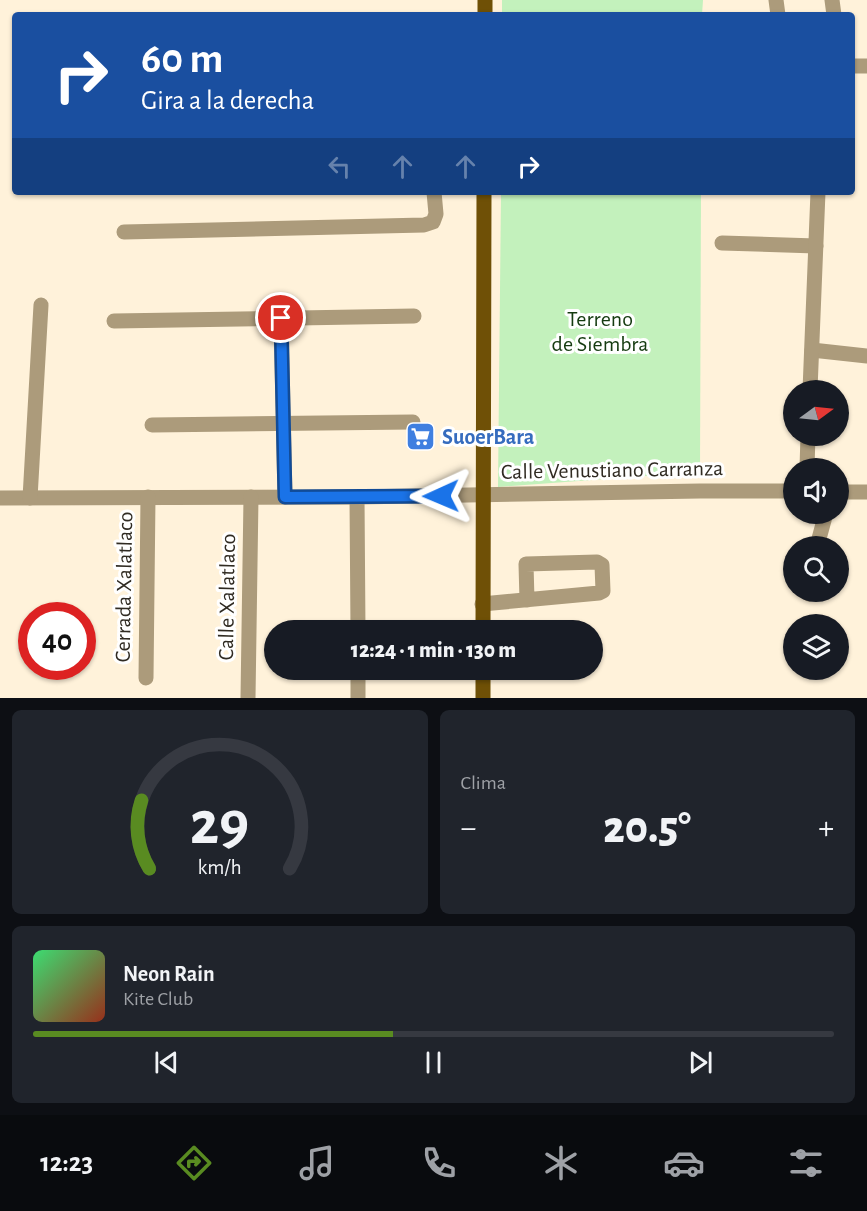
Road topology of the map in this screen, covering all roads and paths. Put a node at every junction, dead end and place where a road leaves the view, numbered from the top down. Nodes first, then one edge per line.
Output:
1 (434, 195) edge
2 (484, 195) edge
3 (818, 195) edge
4 (124, 232) dead end
5 (722, 243) dead end
6 (816, 246) junction
7 (41, 305) dead end
8 (414, 316) dead end
9 (281, 318) junction
10 (114, 321) dead end
11 (812, 350) junction
12 (867, 356) edge
13 (810, 380) edge
14 (413, 422) dead end
15 (284, 423) junction
16 (152, 425) dead end
17 (783, 492) edge
18 (849, 492) edge
19 (867, 492) edge
20 (482, 495) junction
21 (148, 497) junction
22 (251, 497) junction
23 (285, 497) junction
24 (357, 497) junction
25 (0, 498) edge
26 (30, 498) junction
27 (527, 600) junction
28 (483, 604) junction
29 (358, 620) edge
30 (483, 620) edge
31 (146, 678) dead end
32 (358, 680) edge
33 (483, 680) edge
34 (248, 698) edge
35 (358, 698) edge
36 (483, 698) edge

1 - 4 street
2 - 20 main road
3 - 6 street
5 - 6 street
6 - 11 street
7 - 26 street
8 - 9 street
9 - 10 street
9 - 15 street
11 - 12 street
11 - 13 street
14 - 15 street
15 - 16 street
15 - 23 street
17 - 20 street, Calle Venustiano Carranza
18 - 19 street
20 - 24 street, Calle Venustiano Carranza
20 - 28 main road
21 - 22 street, Calle Venustiano Carranza
21 - 26 street, Calle Venustiano Carranza
21 - 31 street, Cerrada Xalatlaco
22 - 23 street, Calle Venustiano Carranza
22 - 34 street, Calle Xalatlaco
23 - 24 street, Calle Venustiano Carranza
24 - 29 street
25 - 26 street, Calle Venustiano Carranza
27 - 27 street
27 - 28 street
28 - 30 main road
32 - 35 street
33 - 36 main road

